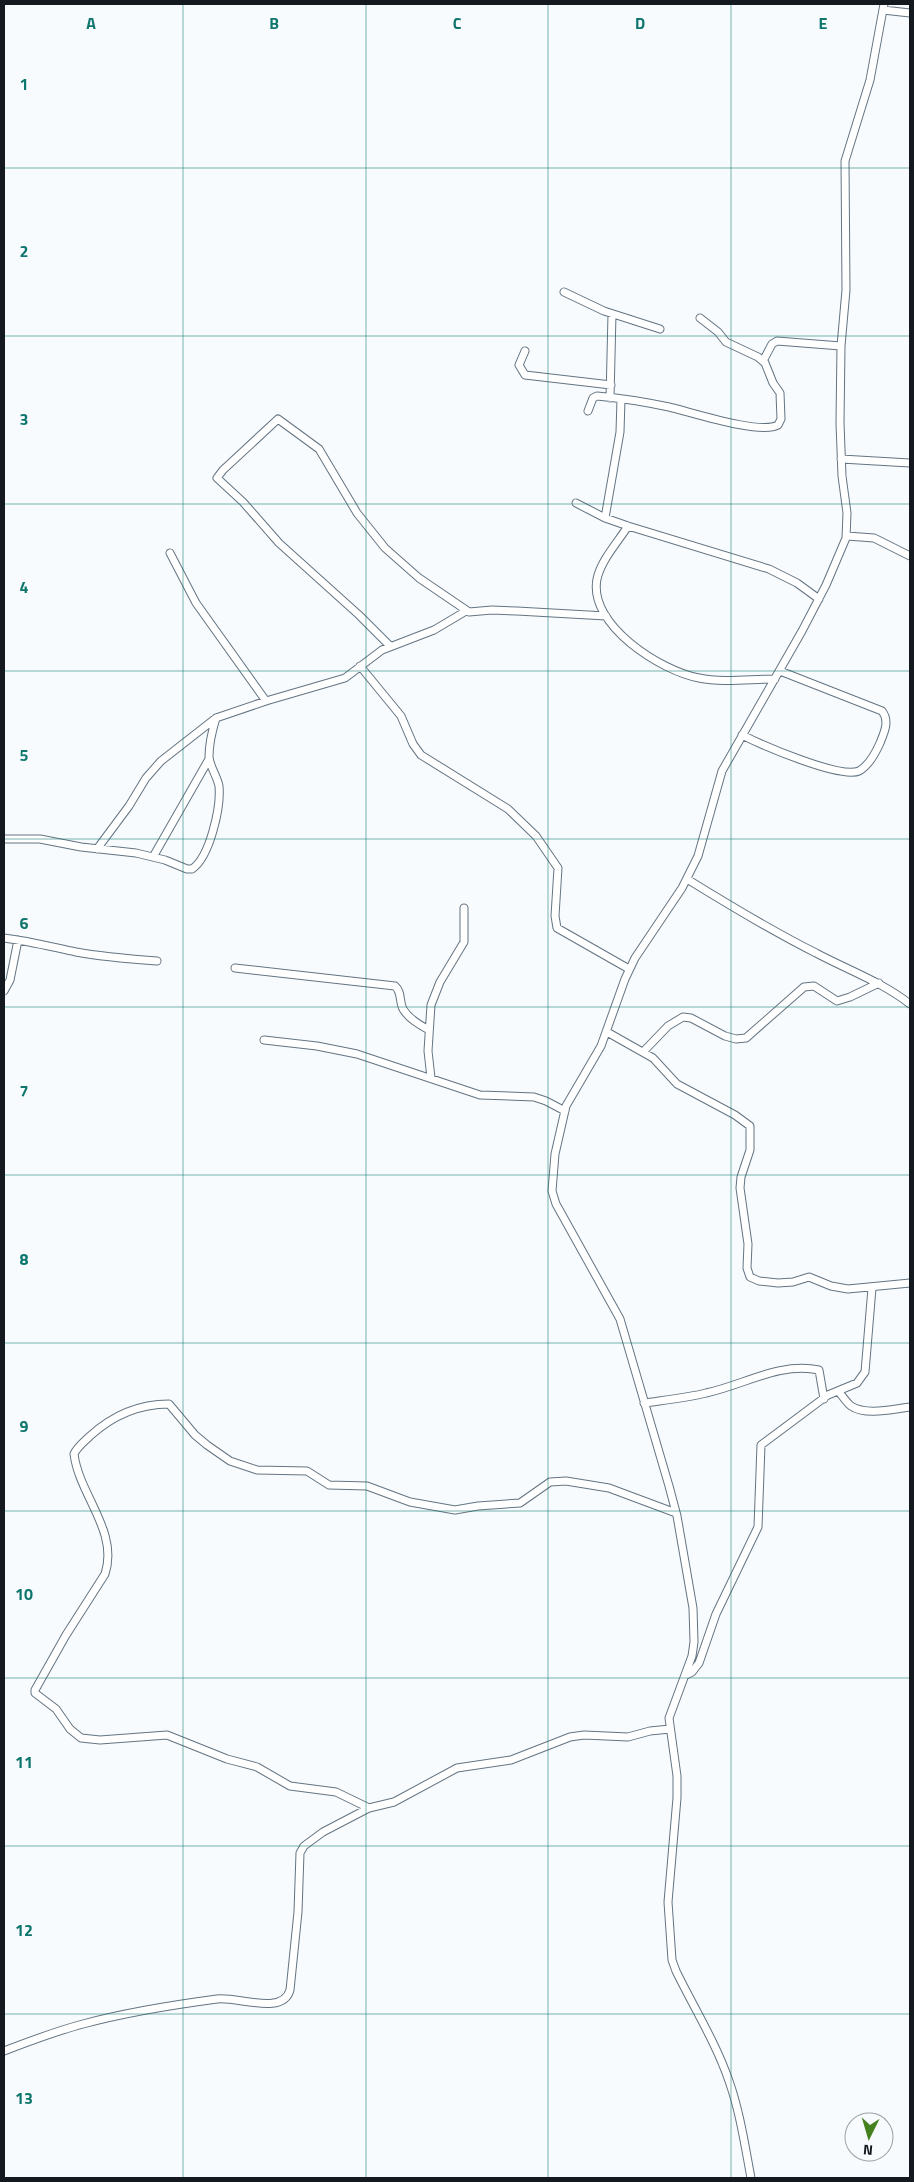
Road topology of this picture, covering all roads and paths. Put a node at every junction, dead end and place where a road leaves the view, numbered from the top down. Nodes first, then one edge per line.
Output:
1 (884, 7) edge
2 (910, 13) edge
3 (564, 292) dead end
4 (612, 314) junction
5 (700, 318) dead end
6 (660, 329) dead end
7 (841, 346) junction
8 (525, 351) dead end
9 (763, 362) junction
10 (611, 384) junction
11 (610, 398) junction
12 (621, 399) junction
13 (588, 411) dead end
14 (842, 460) junction
15 (910, 463) edge
16 (576, 503) dead end
17 (605, 518) junction
18 (628, 526) junction
19 (847, 536) junction
20 (170, 554) dead end
21 (910, 556) edge
22 (819, 599) junction
23 (466, 611) junction
24 (606, 616) junction
25 (390, 646) junction
26 (360, 666) junction
27 (780, 671) junction
28 (775, 679) junction
29 (266, 700) junction
30 (216, 718) junction
31 (742, 735) junction
32 (209, 759) junction
33 (4, 839) edge
34 (98, 849) junction
35 (153, 857) junction
36 (686, 879) junction
37 (464, 908) dead end
38 (4, 938) edge
39 (18, 940) junction
40 (157, 961) dead end
41 (235, 968) dead end
42 (629, 969) junction
43 (879, 983) junction
44 (4, 991) edge
45 (910, 1004) edge
46 (429, 1030) junction
47 (607, 1032) junction
48 (264, 1040) dead end
49 (643, 1052) junction
50 (431, 1078) junction
51 (564, 1111) junction
52 (910, 1282) edge
53 (872, 1288) junction
54 (838, 1391) junction
55 (824, 1398) junction
56 (644, 1403) junction
57 (910, 1407) edge
58 (676, 1513) junction
59 (686, 1675) junction
60 (670, 1729) junction
61 (369, 1808) junction
62 (4, 2050) edge
63 (751, 2178) edge

1 - 2 street
1 - 7 street
3 - 4 street
4 - 6 street
4 - 10 street
5 - 9 street
7 - 9 street
7 - 14 street
8 - 10 street
9 - 12 street
10 - 11 street
11 - 12 street
11 - 13 street
12 - 17 street
14 - 15 street
14 - 19 street
16 - 17 street
17 - 18 street
18 - 22 street
18 - 24 street
19 - 21 street
19 - 22 street
20 - 29 street
22 - 27 street
23 - 24 street
23 - 25 street
23 - 25 street
24 - 28 street
25 - 26 street
26 - 29 street
26 - 42 street
27 - 28 street
27 - 31 street
28 - 31 street
29 - 30 street
30 - 32 street
30 - 34 street
31 - 36 street
32 - 35 street
32 - 35 street
33 - 34 street
34 - 35 street
36 - 42 street
36 - 43 street
37 - 46 street
38 - 39 street
39 - 40 street
39 - 44 street
41 - 46 street
42 - 47 street
43 - 45 street
43 - 49 street
46 - 50 street
47 - 49 street
47 - 51 street
48 - 50 street
49 - 53 street
50 - 51 street
51 - 56 street
52 - 53 street
53 - 54 street
54 - 55 street
54 - 57 street
55 - 56 street
55 - 59 street
56 - 58 street
58 - 59 street
58 - 61 street
59 - 60 street
60 - 61 street
60 - 63 street
61 - 62 street

